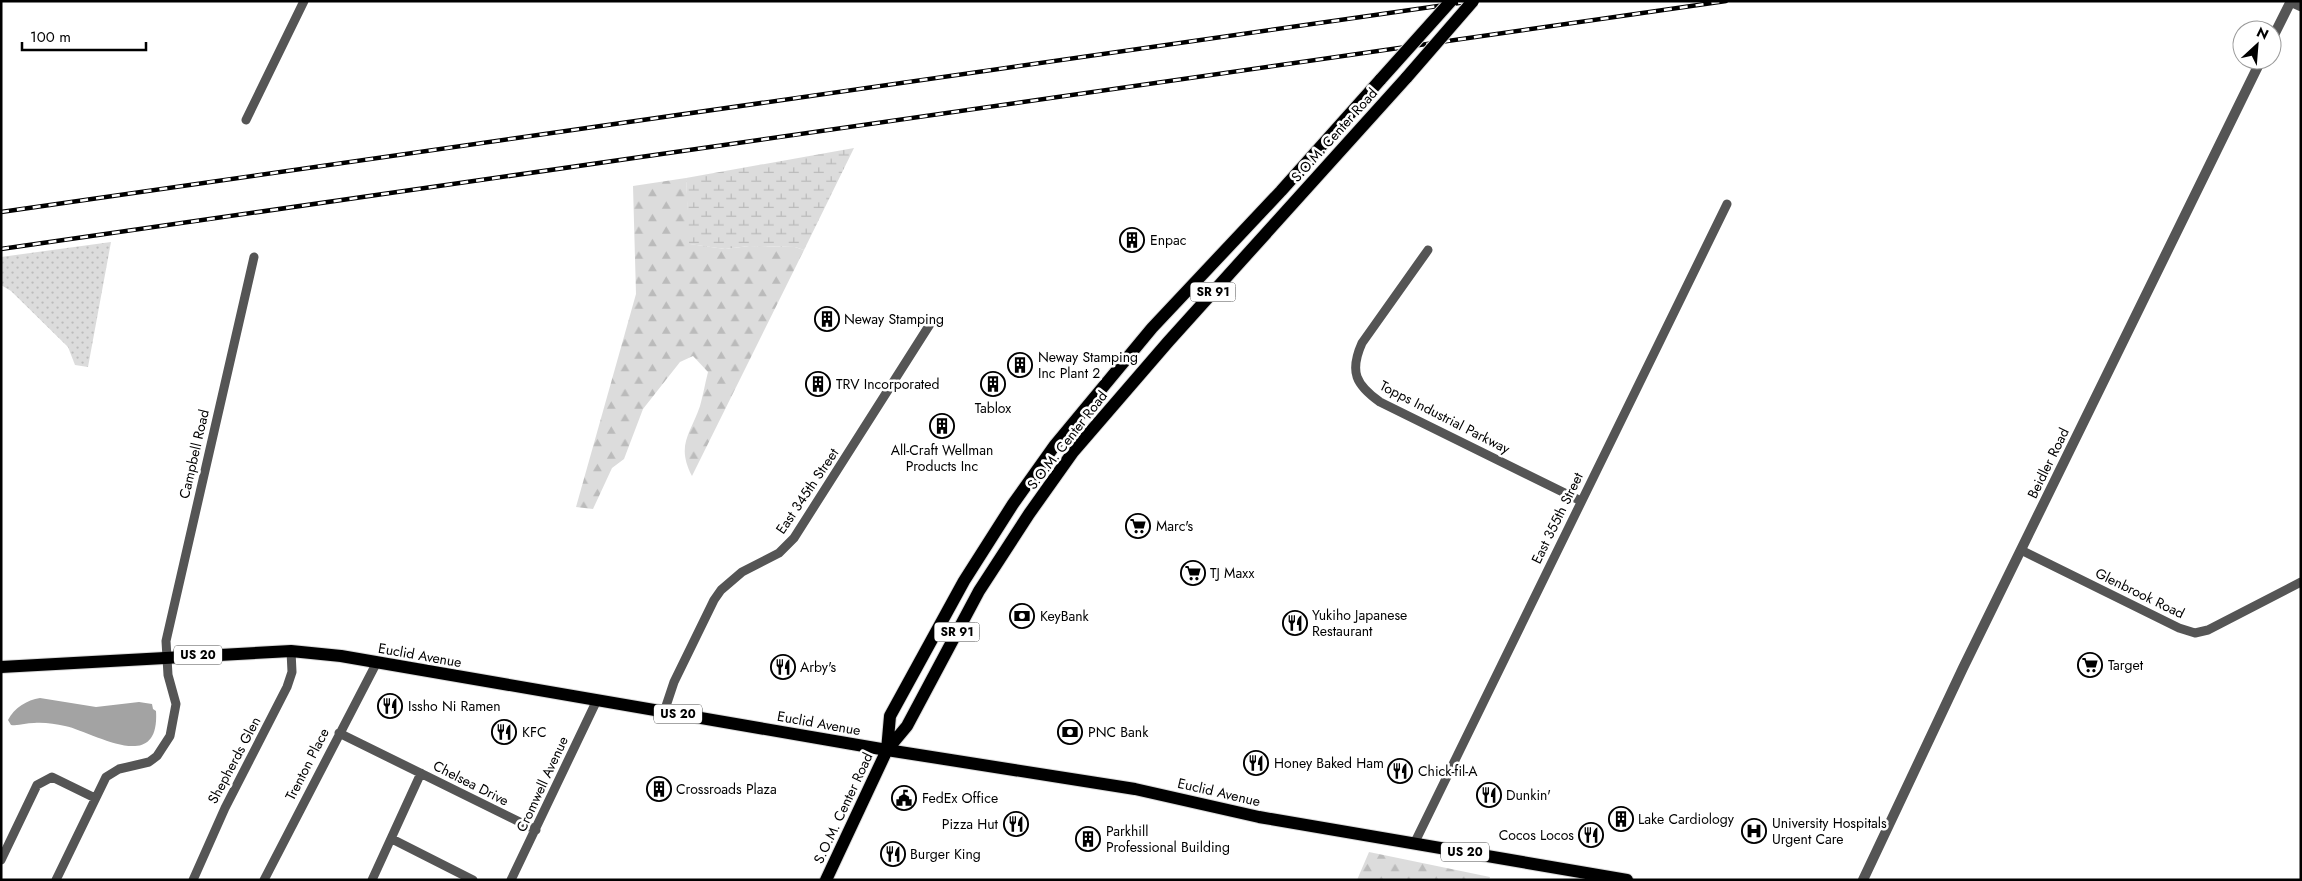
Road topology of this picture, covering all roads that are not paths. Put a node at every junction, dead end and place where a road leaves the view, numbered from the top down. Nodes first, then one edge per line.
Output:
1 (304, 1) edge
2 (1451, 1) edge
3 (1473, 1) edge
4 (2290, 2) edge
5 (2301, 7) edge
6 (2281, 20) edge
7 (2256, 70) edge
8 (246, 120) dead end
9 (1727, 204) dead end
10 (1428, 250) dead end
11 (254, 258) dead end
12 (932, 322) dead end
13 (1581, 501) junction
14 (2021, 550) junction
15 (2301, 582) edge
16 (291, 651) junction
17 (166, 657) junction
18 (376, 662) junction
19 (1, 667) edge
20 (597, 700) junction
21 (664, 712) junction
22 (339, 733) junction
23 (888, 750) junction
24 (421, 773) junction
25 (96, 798) junction
26 (536, 830) junction
27 (392, 839) junction
28 (1414, 844) junction
29 (1, 860) edge
30 (56, 880) edge
31 (193, 880) edge
32 (264, 880) edge
33 (372, 880) edge
34 (473, 880) edge
35 (511, 880) edge
36 (826, 880) edge
37 (1627, 880) edge
38 (1863, 880) edge

1 - 8 street
2 - 23 main road, S.O.M. Center Road / SR 91, bridge
3 - 23 main road, S.O.M. Center Road / SR 91, bridge
4 - 5 street
4 - 6 street
7 - 14 street, Beidler Road
9 - 13 street, East 355th Street
10 - 13 street, Topps Industrial Parkway
11 - 17 street, Campbell Road
12 - 21 street, East 345th Street
13 - 28 street, East 355th Street
14 - 15 street, Glenbrook Road
14 - 38 street, Beidler Road
16 - 17 main road, Euclid Avenue / US 20
16 - 18 main road, Euclid Avenue / US 20
16 - 31 street, Shepherds Glen
17 - 19 main road, Euclid Avenue / US 20
17 - 25 street, Campbell Road
18 - 20 main road, Euclid Avenue / US 20
18 - 22 street, Trenton Place
20 - 21 main road, Euclid Avenue / US 20
20 - 26 street, Cromwell Avenue
21 - 23 main road, Euclid Avenue / US 20
22 - 24 street, Chelsea Drive
22 - 32 street, Trenton Place
23 - 28 main road, Euclid Avenue / US 20
23 - 36 main road, S.O.M. Center Road / SR 91
24 - 26 street, Chelsea Drive
24 - 27 street, Chelsea Drive
25 - 29 street
25 - 30 street, Campbell Road
26 - 35 street, Cromwell Avenue
27 - 33 street, Chelsea Drive
27 - 34 street
28 - 37 main road, Euclid Avenue / US 20

